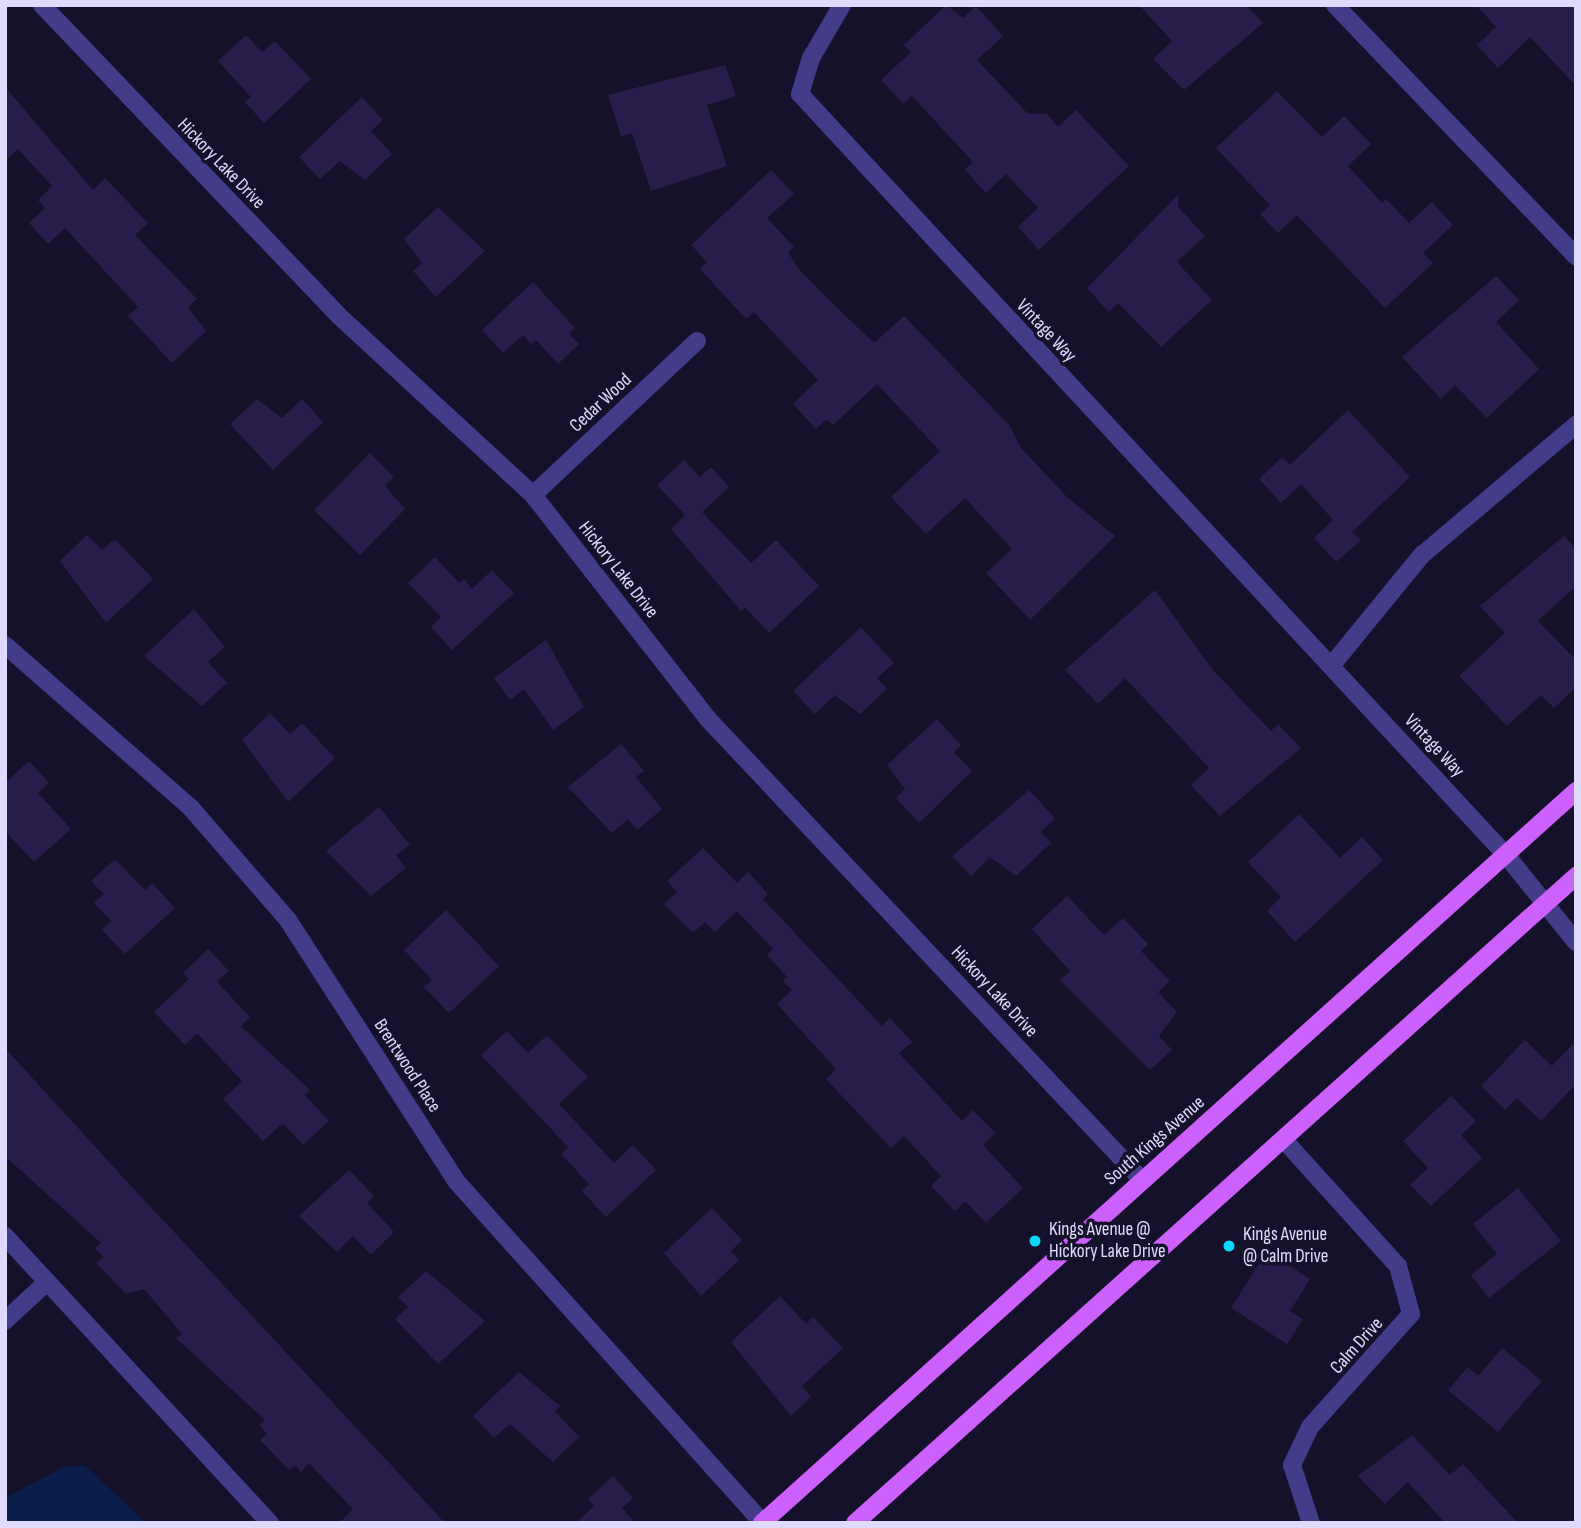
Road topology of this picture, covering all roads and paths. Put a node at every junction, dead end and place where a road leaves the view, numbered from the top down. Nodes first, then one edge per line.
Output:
1 (42, 5) edge
2 (842, 5) edge
3 (1335, 5) edge
4 (1576, 256) edge
5 (697, 341) dead end
6 (1576, 425) edge
7 (533, 495) junction
8 (5, 645) edge
9 (1331, 666) junction
10 (1576, 791) edge
11 (1506, 855) junction
12 (1576, 876) edge
13 (1543, 907) junction
14 (1576, 942) edge
15 (1284, 1140) junction
16 (1142, 1180) junction
17 (5, 1236) edge
18 (47, 1282) junction
19 (5, 1321) edge
20 (270, 1523) edge
21 (762, 1523) edge
22 (855, 1523) edge
23 (1311, 1523) edge

1 - 7 street, Hickory Lake Drive
2 - 9 street, Vintage Way
3 - 4 street
5 - 7 street, Cedar Wood
6 - 9 street
7 - 16 street, Hickory Lake Drive
8 - 21 street, Brentwood Place
9 - 11 street, Vintage Way
10 - 11 main road, South Kings Avenue
11 - 13 street, Vintage Way
11 - 16 main road, South Kings Avenue
12 - 13 main road
13 - 14 street, Vintage Way
13 - 15 main road
15 - 22 main road
15 - 23 street, Calm Drive
16 - 21 main road, South Kings Avenue
17 - 18 street
18 - 19 street
18 - 20 street

